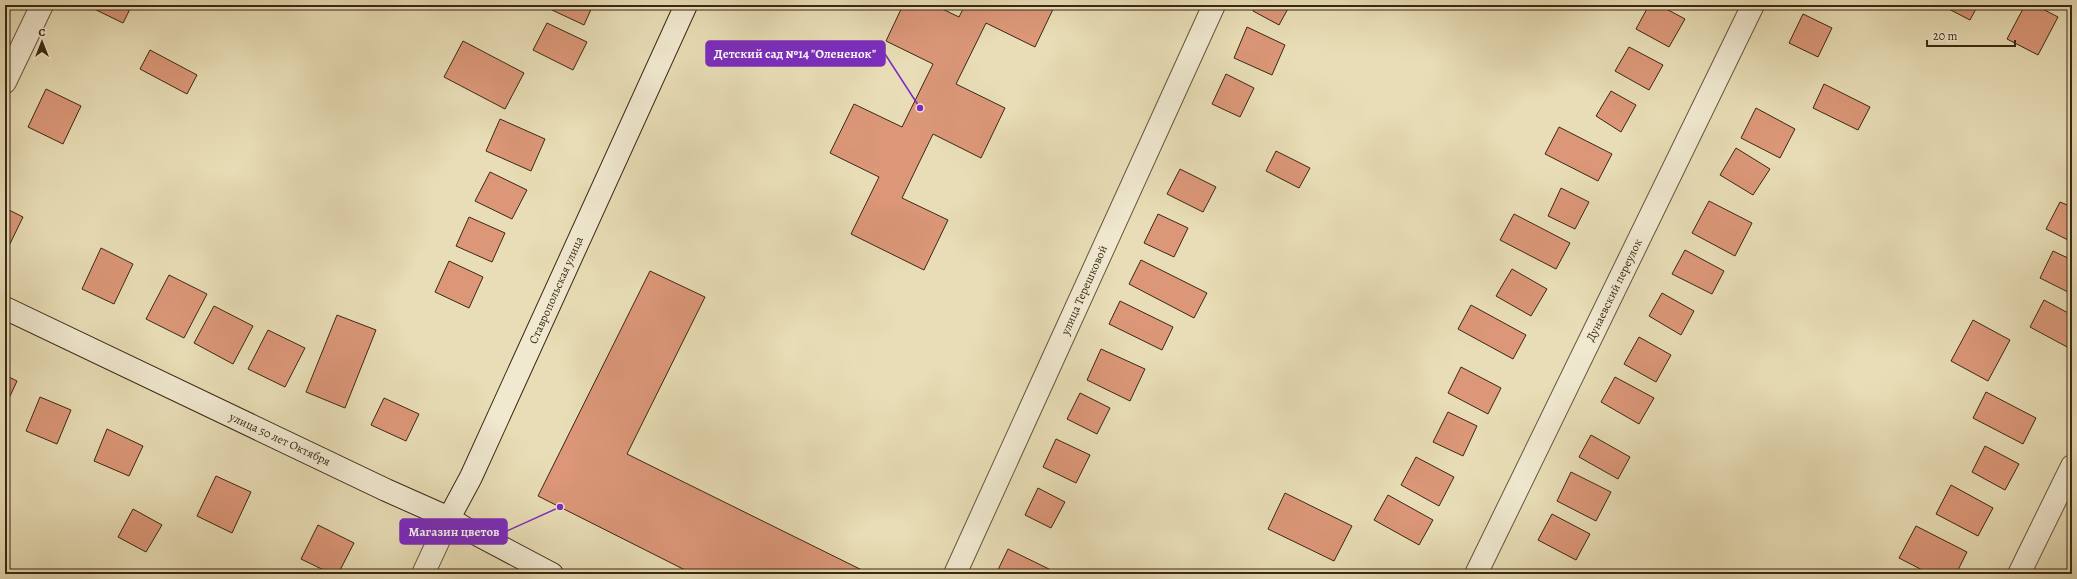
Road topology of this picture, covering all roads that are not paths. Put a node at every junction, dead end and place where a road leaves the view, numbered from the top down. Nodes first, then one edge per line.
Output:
1 (42, 5) edge
2 (686, 5) edge
3 (1214, 5) edge
4 (1752, 5) edge
5 (5, 82) edge
6 (5, 308) edge
7 (2072, 466) edge
8 (449, 518) junction
9 (423, 574) edge
10 (552, 574) edge
11 (955, 574) edge
12 (1476, 574) edge
13 (2019, 574) edge

1 - 5 street
2 - 8 street, Ставропольская улица
3 - 11 street, улица Терешковой
4 - 12 street, Дунаевский переулок
6 - 8 street, улица 50 лет Октября
7 - 13 street
8 - 9 street, Ставропольская улица
8 - 10 street, улица 50 лет Октября

